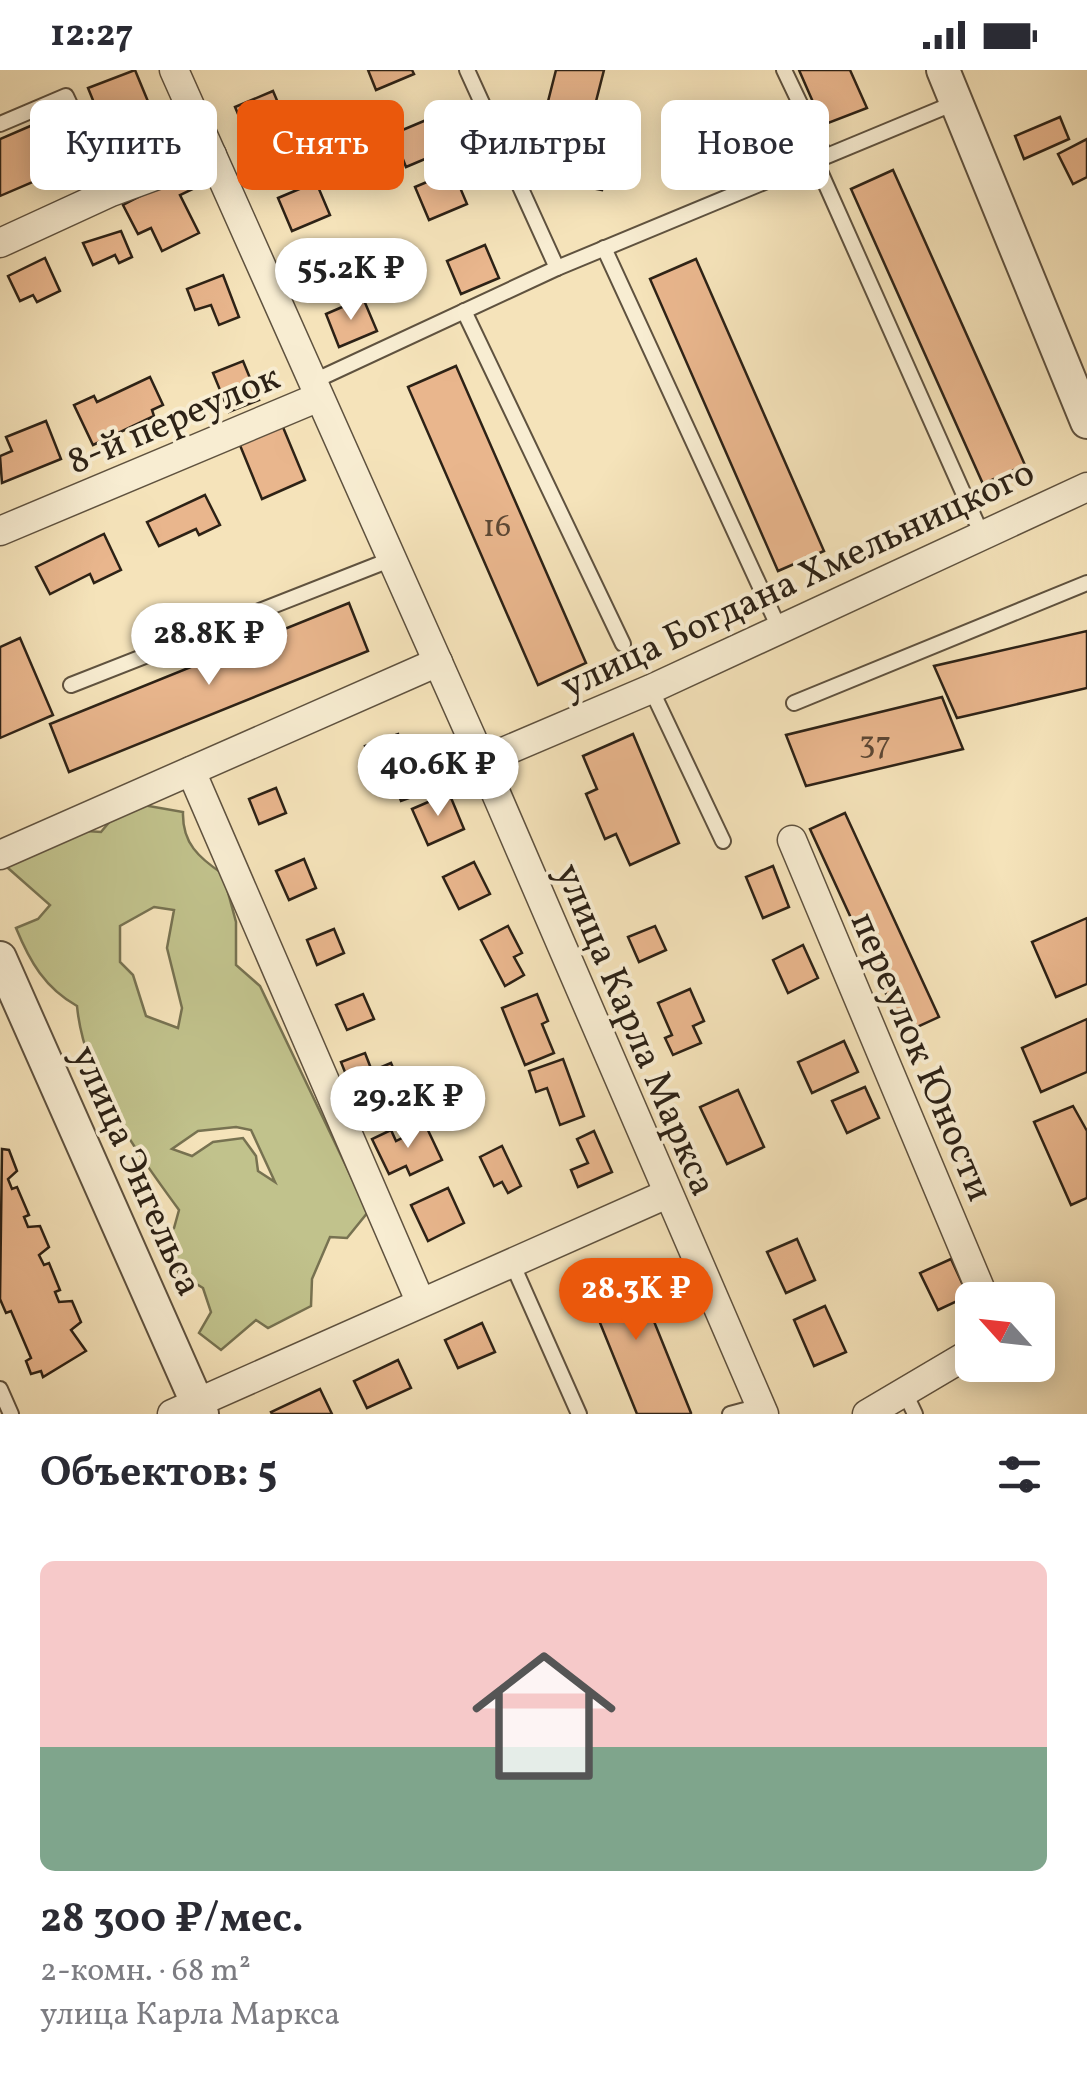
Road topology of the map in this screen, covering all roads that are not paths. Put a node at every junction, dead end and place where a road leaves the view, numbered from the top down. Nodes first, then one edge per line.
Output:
1 (174, 70) edge
2 (467, 70) edge
3 (784, 70) edge
4 (943, 70) edge
5 (187, 100) edge
6 (796, 100) edge
7 (957, 102) junction
8 (0, 124) edge
9 (829, 154) edge
10 (217, 166) edge
11 (829, 179) edge
12 (116, 190) edge
13 (743, 190) edge
14 (111, 192) junction
15 (0, 243) edge
16 (604, 248) junction
17 (557, 268) junction
18 (464, 311) junction
19 (1079, 382) edge
20 (316, 390) junction
21 (1087, 422) edge
22 (1087, 487) edge
23 (0, 531) edge
24 (982, 535) junction
25 (392, 559) junction
26 (1087, 584) edge
27 (779, 628) junction
28 (623, 644) dead end
29 (438, 662) junction
30 (71, 685) dead end
31 (651, 689) junction
32 (794, 703) dead end
33 (482, 761) junction
34 (190, 772) junction
35 (792, 840) dead end
36 (722, 841) dead end
37 (0, 855) edge
38 (0, 958) edge
39 (667, 1194) junction
40 (512, 1262) junction
41 (977, 1282) edge
42 (420, 1301) junction
43 (955, 1366) edge
44 (0, 1390) edge
45 (911, 1404) edge
46 (190, 1410) edge
47 (762, 1410) edge
48 (11, 1414) edge
49 (579, 1414) edge
50 (730, 1414) edge
51 (867, 1414) edge

1 - 5 street, улица Карла Маркса
2 - 17 lane
3 - 6 lane
4 - 7 street
7 - 9 lane, 8-й переулок
7 - 19 street
8 - 14 lane
10 - 20 street, улица Карла Маркса
11 - 24 lane
12 - 14 street
13 - 16 lane, 8-й переулок
14 - 15 street
16 - 17 lane, 8-й переулок
16 - 27 lane
17 - 18 lane, 8-й переулок
18 - 20 lane, 8-й переулок
18 - 28 lane
19 - 21 street
20 - 23 street, 8-й переулок
20 - 25 street, улица Карла Маркса
22 - 24 street, улица Богдана Хмельницкого
24 - 27 street, улица Богдана Хмельницкого
25 - 29 street, улица Карла Маркса
25 - 30 lane
26 - 32 lane
27 - 31 street, улица Богдана Хмельницкого
29 - 33 street, улица Карла Маркса
29 - 34 street
31 - 33 street, улица Богдана Хмельницкого
31 - 36 lane
33 - 39 street, улица Карла Маркса
34 - 37 street
34 - 42 street
35 - 41 street, переулок Юности
38 - 46 street, улица Энгельса
39 - 40 street
39 - 47 street, улица Карла Маркса
40 - 42 street
40 - 49 lane
42 - 46 street
43 - 45 street
44 - 48 lane
45 - 51 street
47 - 50 lane

